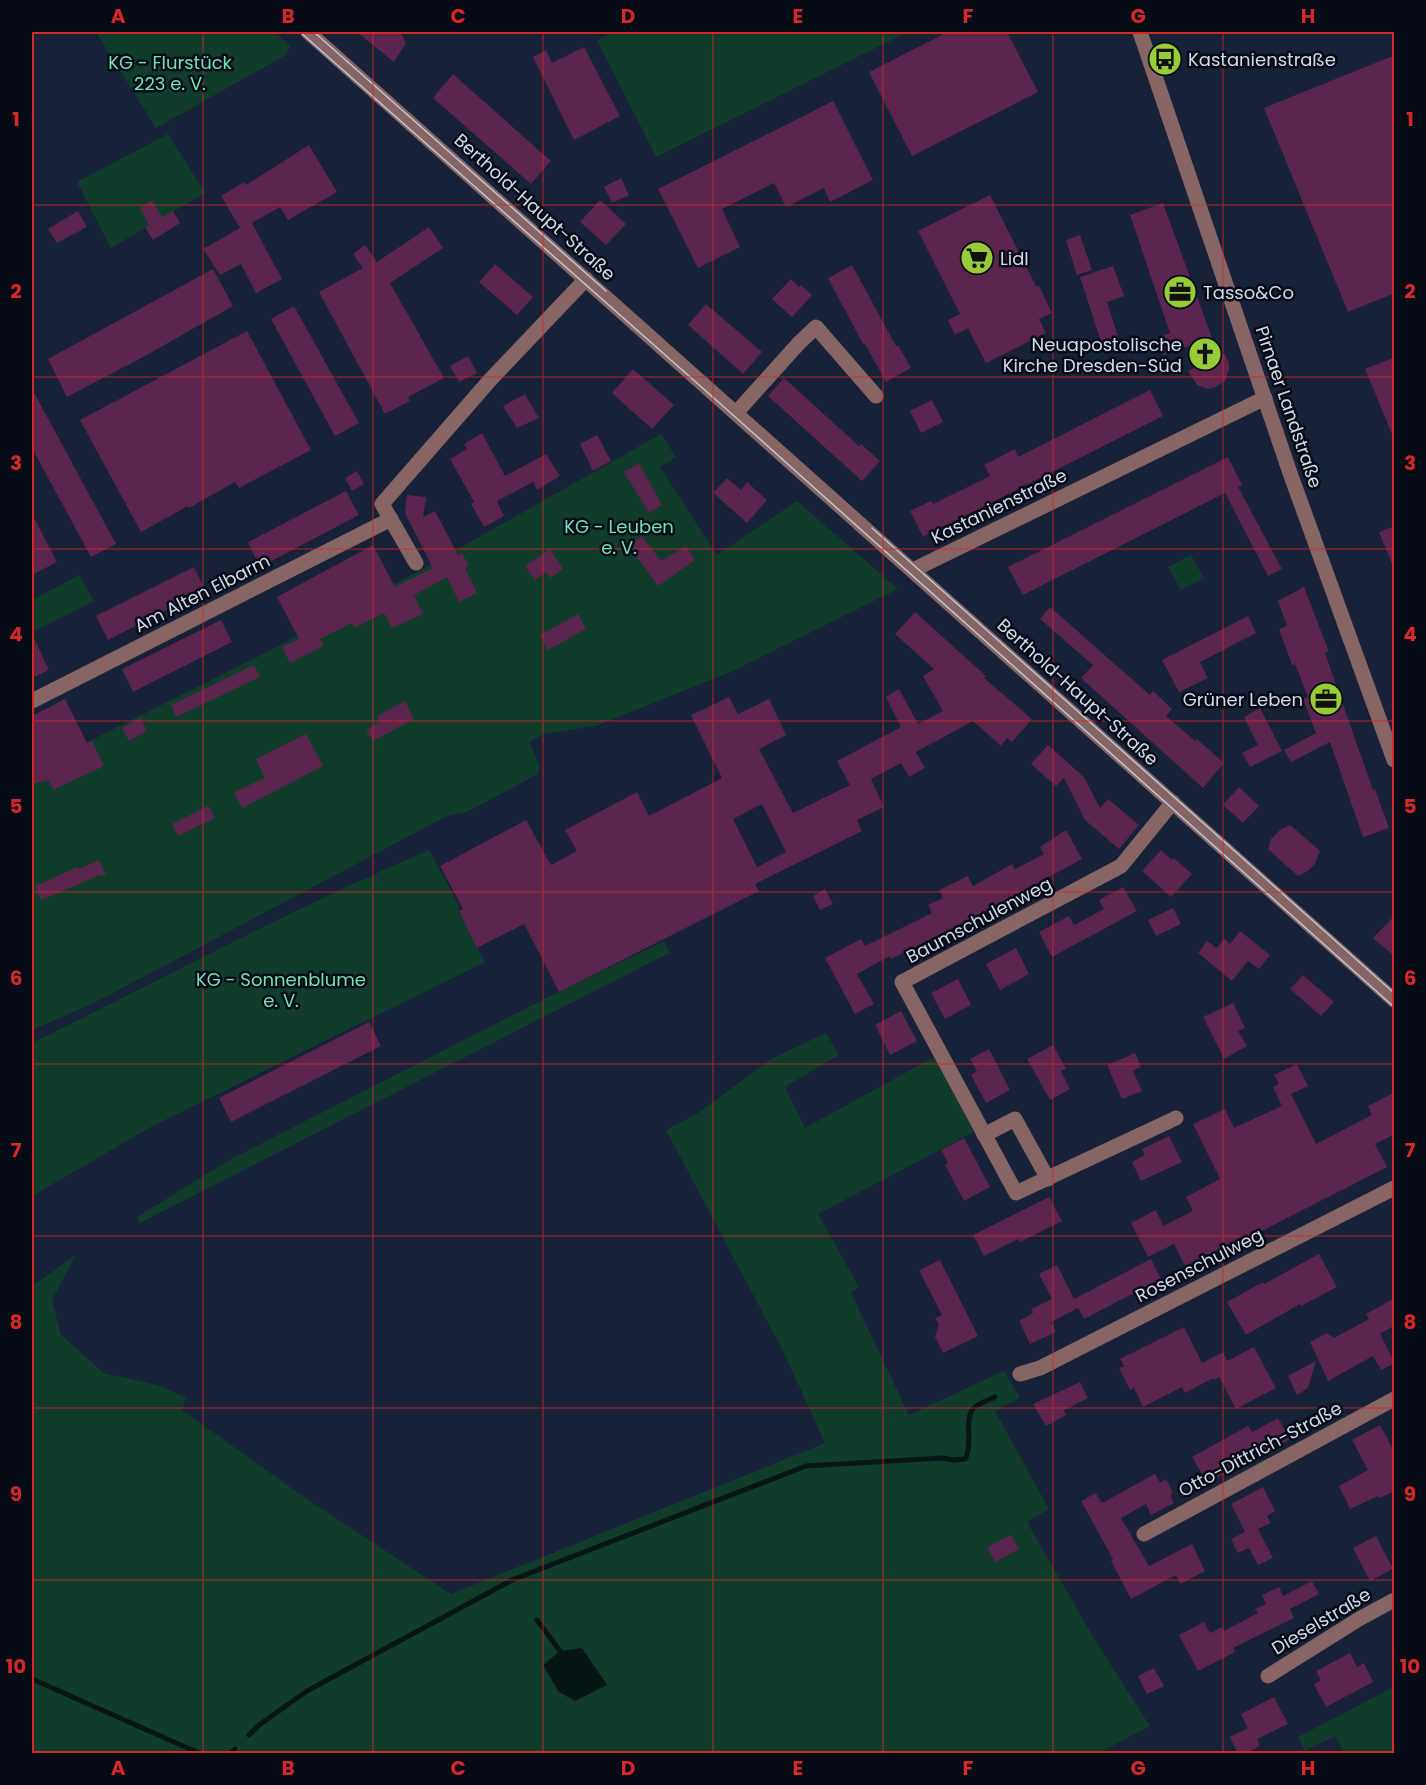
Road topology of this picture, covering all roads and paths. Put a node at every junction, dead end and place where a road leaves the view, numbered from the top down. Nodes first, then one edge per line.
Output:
1 (308, 32) edge
2 (1140, 32) edge
3 (586, 279) junction
4 (876, 396) dead end
5 (1265, 398) junction
6 (736, 413) junction
7 (391, 519) junction
8 (416, 563) dead end
9 (913, 570) junction
10 (32, 701) edge
11 (1395, 760) edge
12 (1173, 802) junction
13 (1395, 1000) edge
14 (1176, 1118) dead end
15 (984, 1135) junction
16 (1048, 1179) junction
17 (1395, 1188) edge
18 (1020, 1374) dead end
19 (1395, 1399) edge
20 (1144, 1534) dead end
21 (1395, 1600) edge
22 (1268, 1676) dead end

1 - 3 street, Berthold-Haupt-Straße
2 - 5 street, Pirnaer Landstraße
3 - 6 street, Berthold-Haupt-Straße
3 - 7 street
4 - 6 street
5 - 9 street, Kastanienstraße
5 - 11 street, Pirnaer Landstraße
6 - 9 street, Berthold-Haupt-Straße
7 - 8 street
7 - 10 street, Am Alten Elbarm
9 - 12 street, Berthold-Haupt-Straße
12 - 13 street, Berthold-Haupt-Straße
12 - 15 street, Baumschulenweg
14 - 16 street, Baumschulenweg
15 - 16 street, Baumschulenweg
15 - 16 street
17 - 18 street, Rosenschulweg
19 - 20 street, Otto-Dittrich-Straße
21 - 22 street, Dieselstraße

